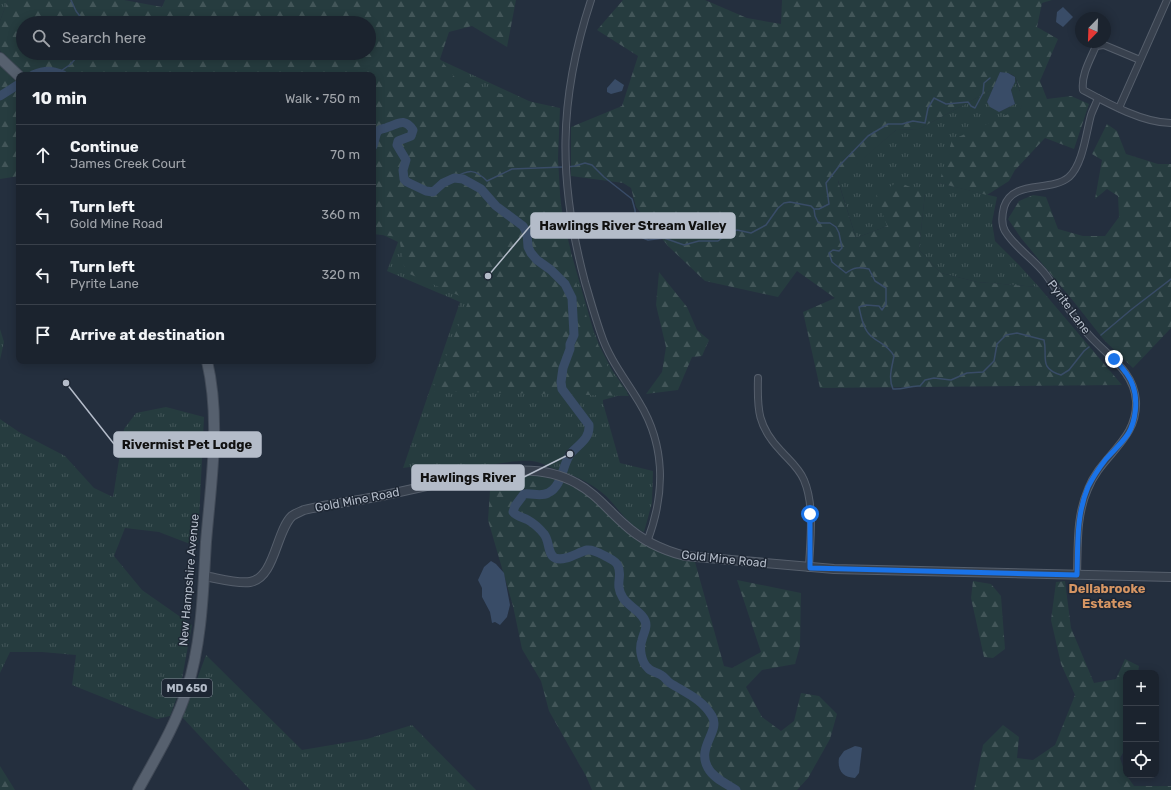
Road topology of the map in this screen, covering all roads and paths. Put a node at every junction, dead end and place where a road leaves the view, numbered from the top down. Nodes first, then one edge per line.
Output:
1 (591, 0) edge
2 (1167, 0) edge
3 (0, 58) edge
4 (1140, 60) junction
5 (16, 73) edge
6 (1098, 98) junction
7 (1119, 108) junction
8 (1171, 123) edge
9 (208, 364) edge
10 (758, 378) dead end
11 (647, 542) junction
12 (810, 568) junction
13 (1077, 575) junction
14 (204, 576) junction
15 (1171, 577) edge
16 (138, 790) edge

1 - 11 street
2 - 4 street
3 - 5 main road
4 - 6 street
4 - 7 street
6 - 7 street
6 - 13 street, Pyrite Lane
7 - 8 street
9 - 14 main road, New Hampshire Avenue / MD 650
10 - 12 street
11 - 12 street, Gold Mine Road
11 - 14 street, Gold Mine Road
12 - 13 street, Gold Mine Road
13 - 15 street, Gold Mine Road
14 - 16 main road, New Hampshire Avenue / MD 650

